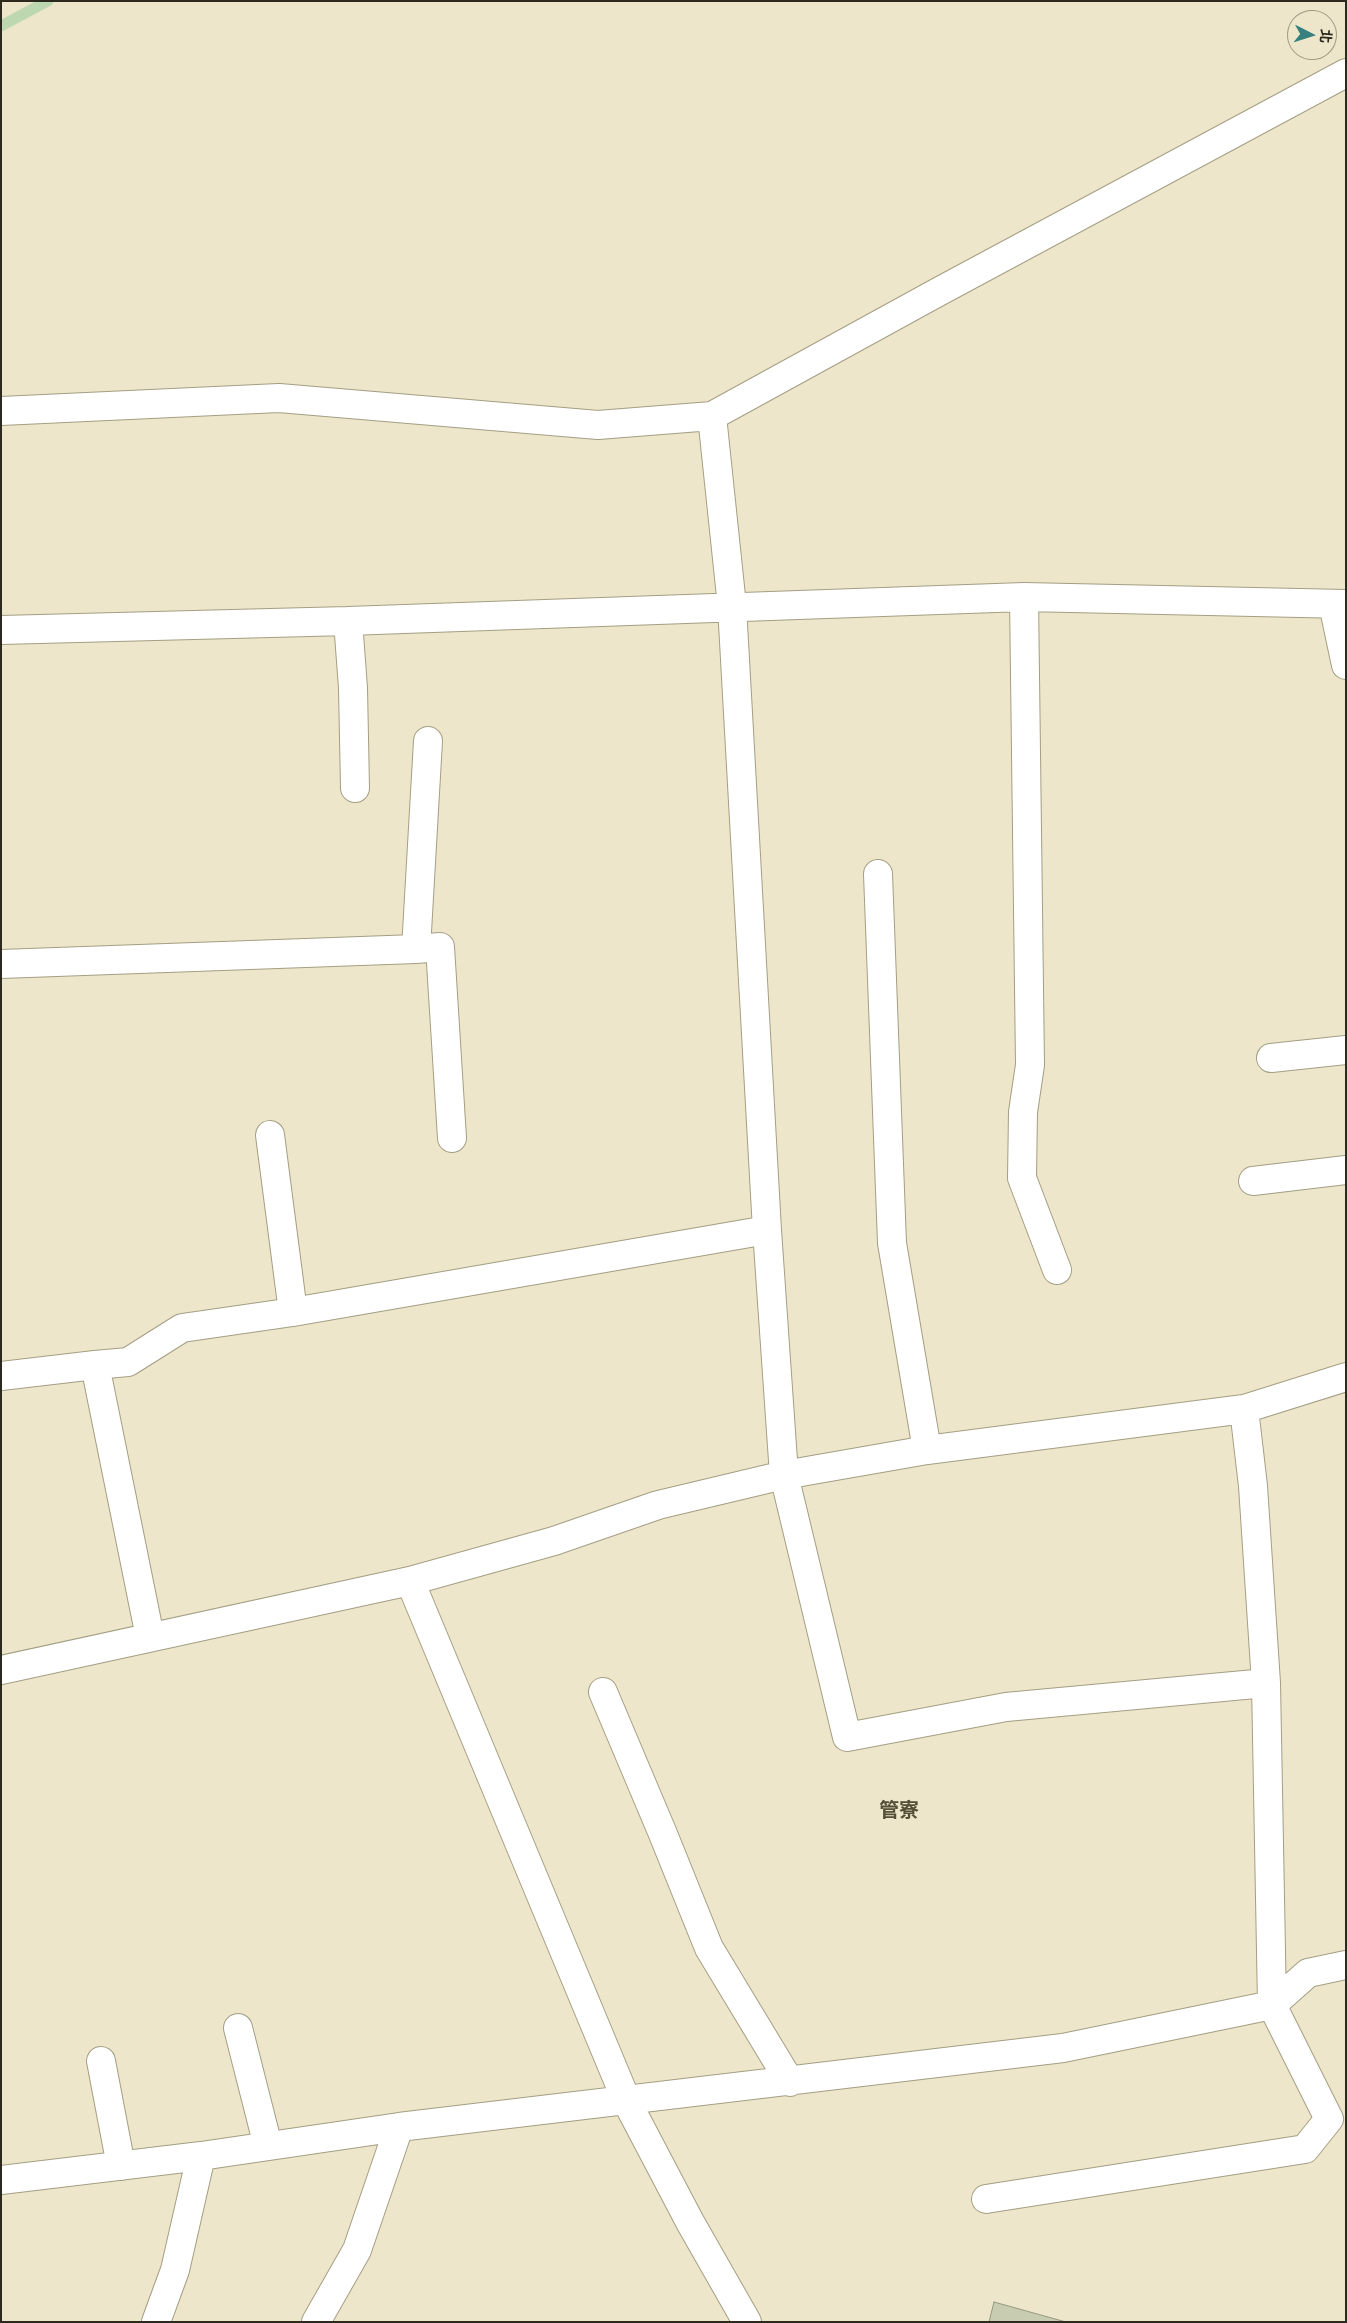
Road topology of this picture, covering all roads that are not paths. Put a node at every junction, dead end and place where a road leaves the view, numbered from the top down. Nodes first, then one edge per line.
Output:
1 (1346, 73) edge
2 (1, 412) edge
3 (712, 416) junction
4 (1024, 597) junction
5 (1340, 604) edge
6 (732, 606) junction
7 (348, 621) junction
8 (1, 630) edge
9 (1346, 665) edge
10 (428, 741) dead end
11 (355, 788) dead end
12 (878, 874) dead end
13 (416, 949) junction
14 (1, 964) edge
15 (1346, 1050) edge
16 (1271, 1058) dead end
17 (270, 1135) dead end
18 (452, 1138) dead end
19 (1346, 1170) edge
20 (1252, 1182) dead end
21 (768, 1230) junction
22 (1057, 1270) dead end
23 (293, 1312) junction
24 (95, 1364) junction
25 (1, 1376) edge
26 (1346, 1377) edge
27 (1244, 1409) junction
28 (927, 1450) junction
29 (784, 1475) junction
30 (410, 1581) junction
31 (150, 1637) junction
32 (1, 1670) edge
33 (1266, 1683) junction
34 (602, 1692) dead end
35 (1346, 1965) edge
36 (1272, 2005) junction
37 (238, 2028) dead end
38 (101, 2062) dead end
39 (790, 2082) junction
40 (627, 2102) junction
41 (1338, 2117) edge
42 (399, 2127) junction
43 (268, 2146) junction
44 (201, 2156) junction
45 (121, 2166) junction
46 (1, 2180) edge
47 (986, 2199) dead end
48 (156, 2322) edge
49 (316, 2322) edge
50 (746, 2322) edge

1 - 3 lane
2 - 3 lane
3 - 6 lane
4 - 5 lane
4 - 6 lane
4 - 22 lane
5 - 9 lane
6 - 7 lane
6 - 21 lane
7 - 8 lane
7 - 11 lane
10 - 13 lane
12 - 28 lane
13 - 14 lane
13 - 18 lane
15 - 16 lane
17 - 23 lane
19 - 20 lane
21 - 23 lane
21 - 29 lane
23 - 24 lane
24 - 25 lane
24 - 31 lane
26 - 27 lane
27 - 28 lane
27 - 33 lane
28 - 29 lane
29 - 30 lane
29 - 33 lane
30 - 31 lane
30 - 40 lane
31 - 32 lane
33 - 36 lane
34 - 39 lane
35 - 36 lane
36 - 39 lane
36 - 41 lane
37 - 43 lane
38 - 45 lane
39 - 40 lane
40 - 42 lane
40 - 50 lane
41 - 47 lane
42 - 43 lane
42 - 49 lane
43 - 44 lane
44 - 45 lane
44 - 48 lane
45 - 46 lane

